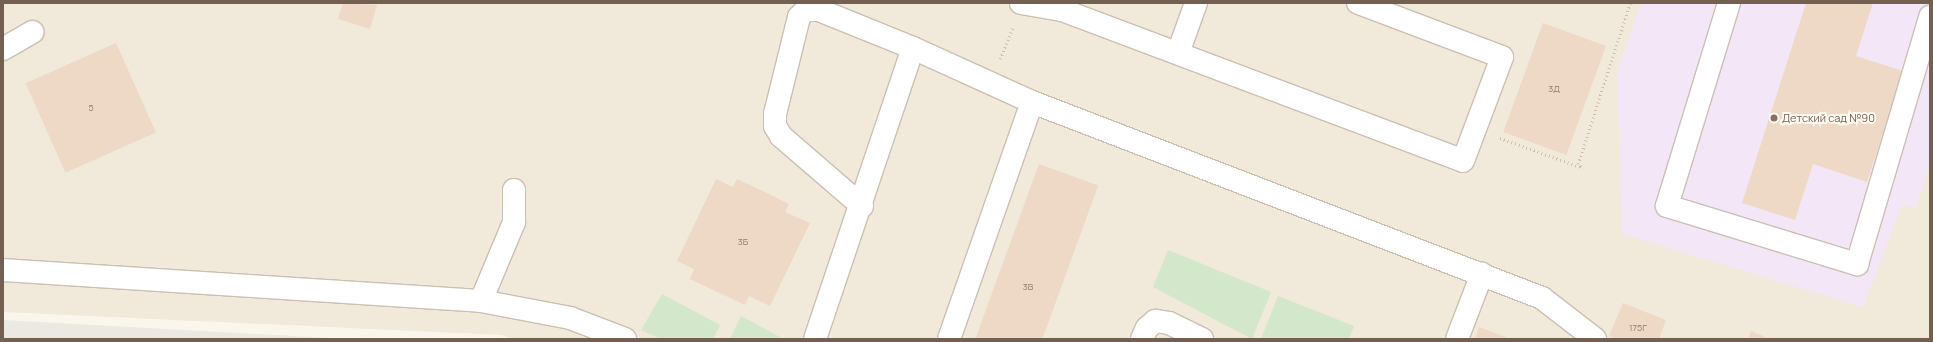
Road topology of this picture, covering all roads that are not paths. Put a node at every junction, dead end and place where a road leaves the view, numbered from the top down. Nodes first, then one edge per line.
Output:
1 (1021, 3) edge
2 (1196, 3) edge
3 (1358, 3) edge
4 (1730, 3) edge
5 (1062, 6) edge
6 (1930, 17) edge
7 (32, 32) dead end
8 (913, 48) junction
9 (3, 49) edge
10 (1178, 53) junction
11 (1032, 102) junction
12 (514, 190) dead end
13 (862, 206) junction
14 (3, 270) edge
15 (1482, 274) junction
16 (481, 301) junction
17 (625, 339) edge
18 (815, 339) edge
19 (949, 339) edge
20 (1142, 339) edge
21 (1202, 339) edge
22 (1457, 339) edge
23 (1595, 339) edge

1 - 5 lane
2 - 10 lane
3 - 10 lane
4 - 6 lane
5 - 10 lane
7 - 9 lane
8 - 11 lane
8 - 13 lane
8 - 13 lane
11 - 15 lane
11 - 19 lane
12 - 16 lane
13 - 18 lane
14 - 16 lane
15 - 22 lane
15 - 23 lane
16 - 17 lane
20 - 21 lane

